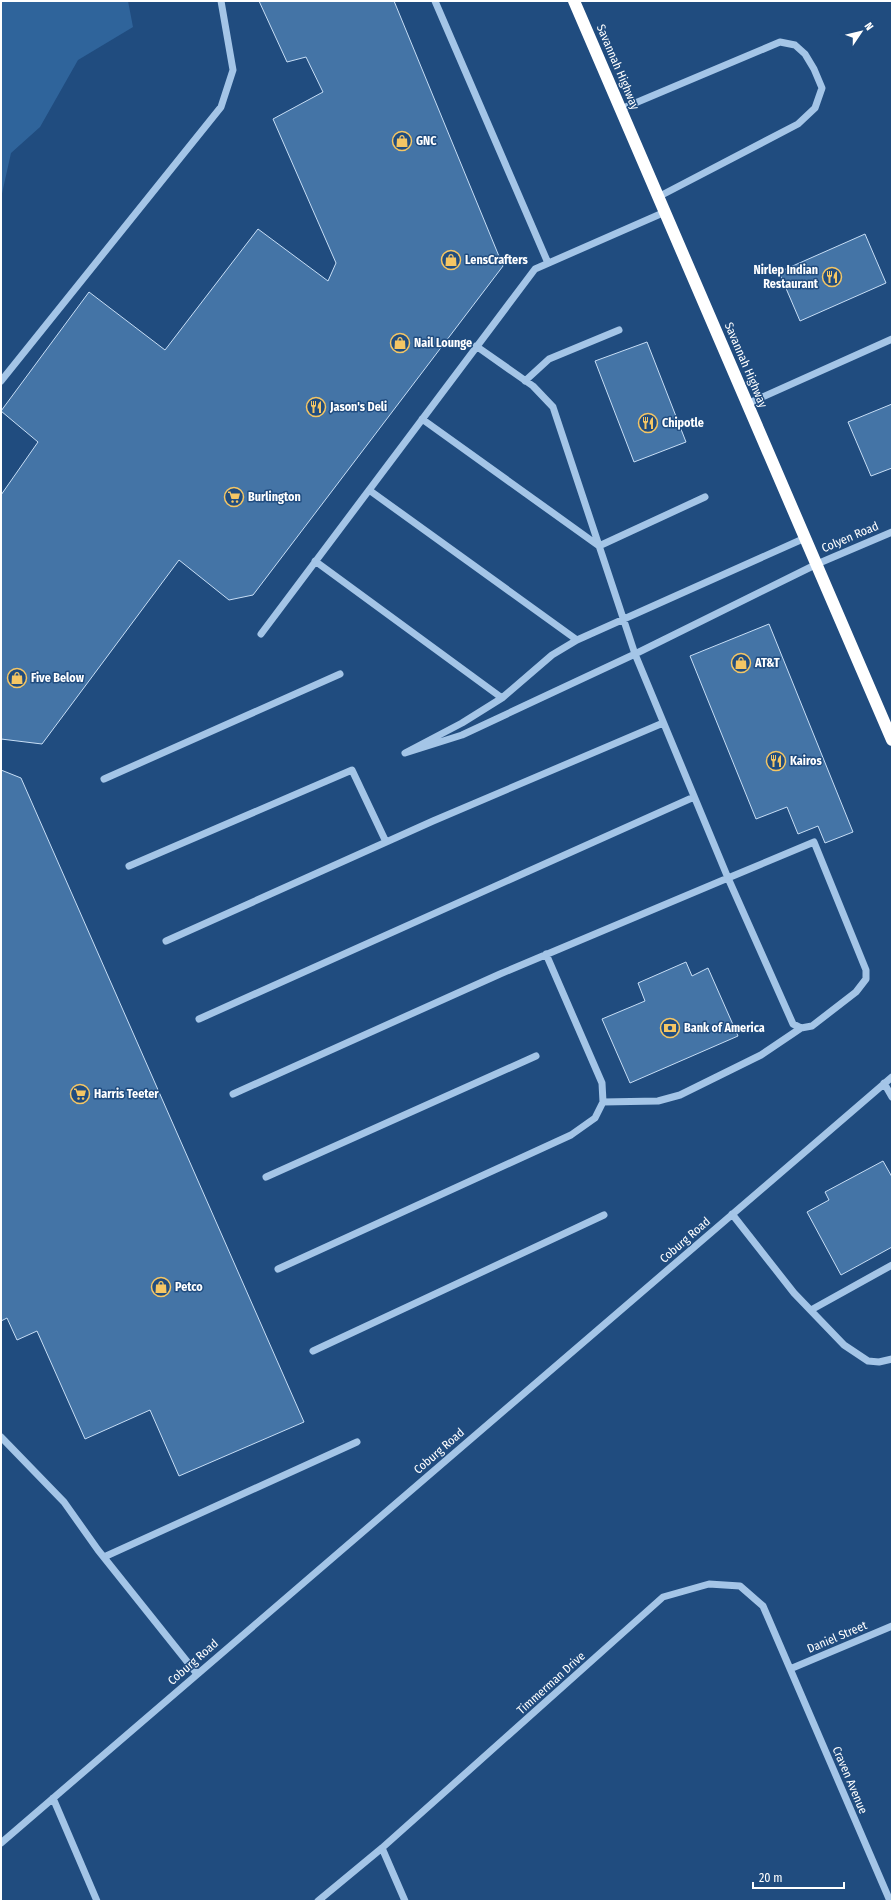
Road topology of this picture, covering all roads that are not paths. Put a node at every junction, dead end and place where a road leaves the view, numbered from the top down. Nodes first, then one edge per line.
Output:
1 (221, 1) edge
2 (435, 1) edge
3 (574, 1) edge
4 (621, 109) junction
5 (658, 197) junction
6 (665, 212) junction
7 (548, 263) junction
8 (619, 330) dead end
9 (892, 339) edge
10 (476, 346) junction
11 (1, 381) edge
12 (525, 381) junction
13 (747, 404) junction
14 (422, 419) junction
15 (368, 490) junction
16 (705, 496) dead end
17 (892, 532) edge
18 (805, 538) junction
19 (599, 546) junction
20 (315, 561) junction
21 (817, 564) junction
22 (623, 618) junction
23 (261, 634) dead end
24 (576, 640) junction
25 (635, 654) junction
26 (340, 674) dead end
27 (502, 698) junction
28 (663, 723) junction
29 (892, 740) edge
30 (104, 779) dead end
31 (694, 796) junction
32 (386, 842) junction
33 (129, 866) dead end
34 (728, 878) junction
35 (166, 941) dead end
36 (546, 954) junction
37 (199, 1018) dead end
38 (801, 1028) junction
39 (536, 1056) dead end
40 (892, 1077) edge
41 (884, 1083) junction
42 (234, 1094) dead end
43 (892, 1097) edge
44 (603, 1102) junction
45 (266, 1177) dead end
46 (732, 1214) junction
47 (604, 1215) dead end
48 (892, 1265) edge
49 (278, 1269) dead end
50 (811, 1310) junction
51 (313, 1351) dead end
52 (892, 1359) edge
53 (1, 1437) edge
54 (357, 1442) dead end
55 (104, 1557) junction
56 (892, 1626) edge
57 (790, 1669) junction
58 (197, 1674) junction
59 (53, 1798) junction
60 (1, 1843) edge
61 (382, 1848) junction
62 (97, 1901) edge
63 (318, 1901) edge
64 (405, 1901) edge
65 (890, 1901) edge

1 - 11 street
2 - 7 street
3 - 4 highway, Savannah Highway
4 - 5 highway, Savannah Highway
4 - 5 street
5 - 6 highway, Savannah Highway
6 - 7 street
6 - 13 highway, Savannah Highway
7 - 10 street
8 - 12 street
9 - 13 street
10 - 12 street
10 - 14 street
12 - 19 street
13 - 18 highway, Savannah Highway
14 - 15 street
14 - 19 street
15 - 20 street
15 - 24 street
16 - 19 street
17 - 21 street, Colyen Road
18 - 21 highway, Savannah Highway
18 - 22 street
19 - 22 street
20 - 23 street
20 - 27 street
21 - 25 street, Colyen Road
21 - 29 highway, Savannah Highway
22 - 24 street
22 - 25 street
24 - 27 street
25 - 27 street, Colyen Road
25 - 28 street
26 - 30 street
28 - 31 street
28 - 32 street
31 - 34 street
31 - 37 street
32 - 33 street
32 - 35 street
34 - 36 street
34 - 38 street
34 - 38 street
36 - 42 street
36 - 44 street
38 - 44 street
39 - 45 street
40 - 41 street, Coburg Road
41 - 43 street
41 - 46 street, Coburg Road
44 - 49 street
46 - 50 street
46 - 58 street, Coburg Road
47 - 51 street
48 - 50 street
50 - 52 street
53 - 55 street
54 - 55 street
55 - 58 street
56 - 57 street, Daniel Street
57 - 61 street, Timmerman Drive
57 - 65 street, Craven Avenue
58 - 59 street, Coburg Road
59 - 60 street, Coburg Road
59 - 62 street
61 - 63 street, Timmerman Drive
61 - 64 street

